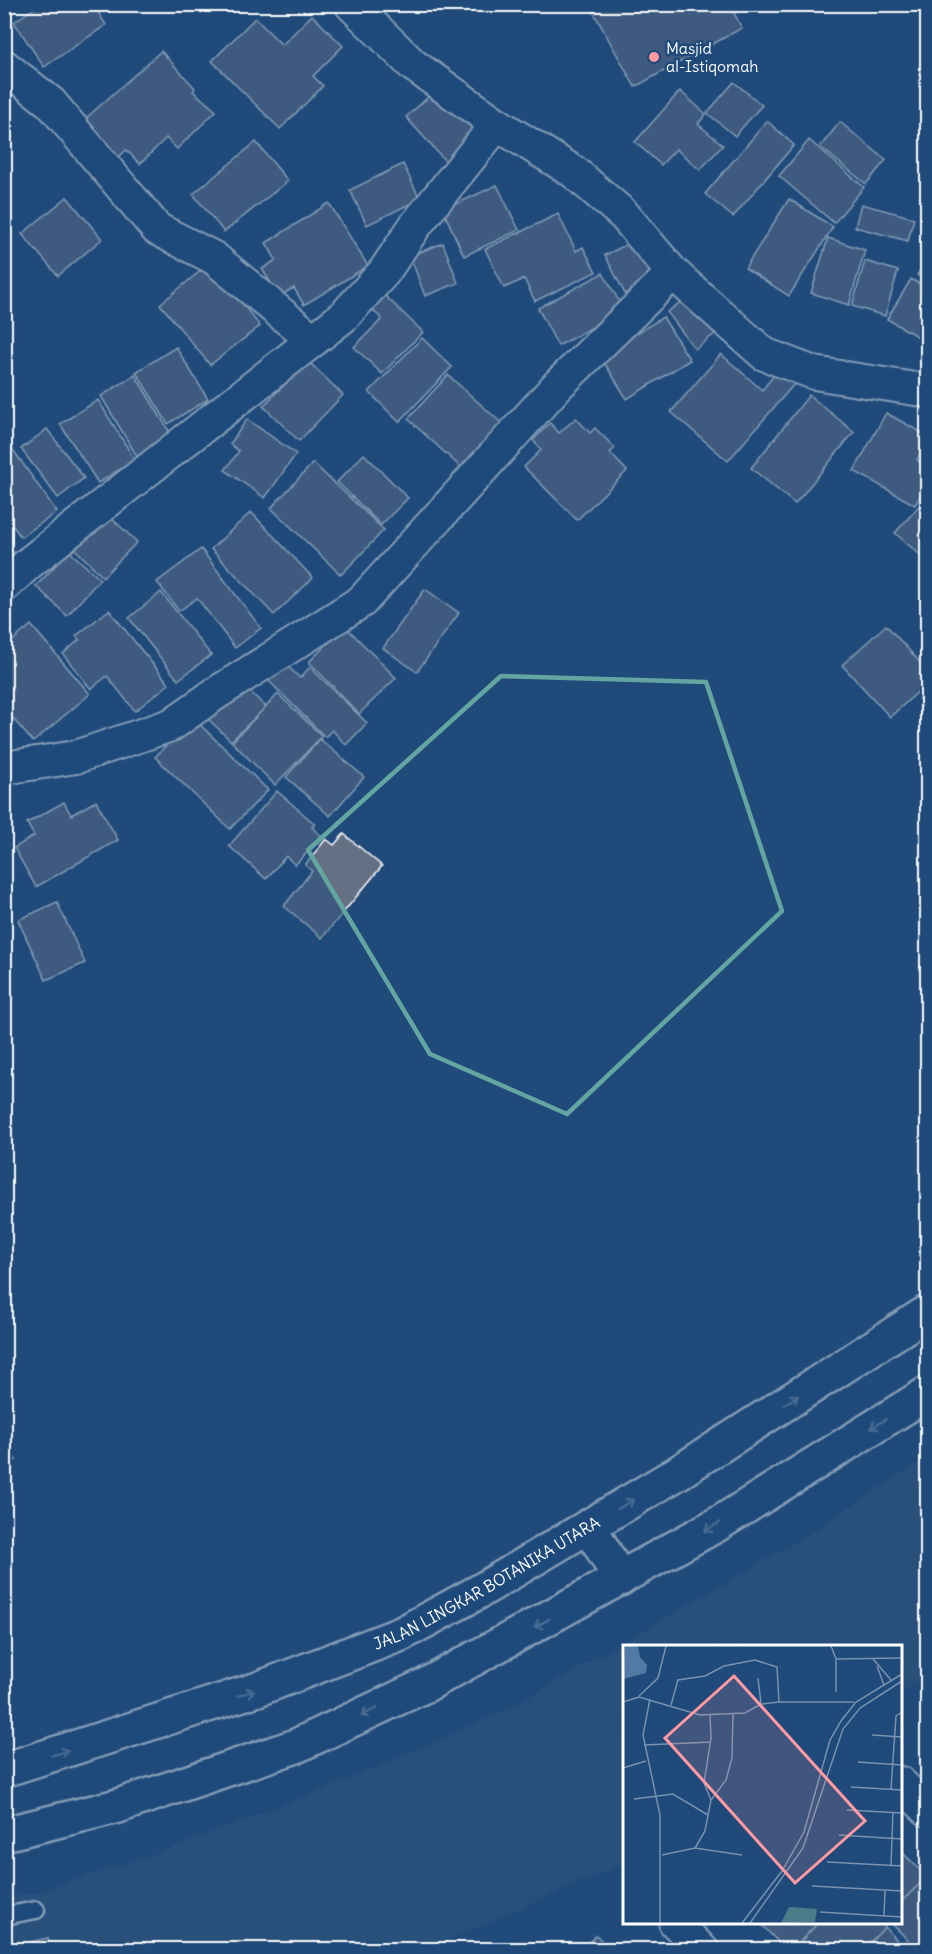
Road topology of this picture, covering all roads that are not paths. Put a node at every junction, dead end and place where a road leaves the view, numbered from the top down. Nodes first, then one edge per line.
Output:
1 (351, 4) edge
2 (4, 66) edge
3 (497, 124) junction
4 (673, 273) junction
5 (313, 340) junction
6 (927, 392) edge
7 (4, 586) edge
8 (4, 768) edge
9 (927, 1312) edge
10 (927, 1393) edge
11 (589, 1526) junction
12 (620, 1579) junction
13 (4, 1770) edge
14 (902, 1785) edge
15 (927, 1810) edge
16 (4, 1834) edge
17 (36, 1910) dead end
18 (4, 1917) edge
19 (676, 1924) edge
20 (702, 1950) edge

1 - 3 street
2 - 5 street
3 - 4 street
3 - 5 street
4 - 6 street
4 - 8 street
5 - 7 street
11 -> 9 street, JALAN LINGKAR BOTANIKA UTARA
10 -> 12 street
11 - 12 street
13 -> 11 street, JALAN LINGKAR BOTANIKA UTARA
12 -> 16 street
14 - 15 street
17 - 18 lane
19 - 20 street

